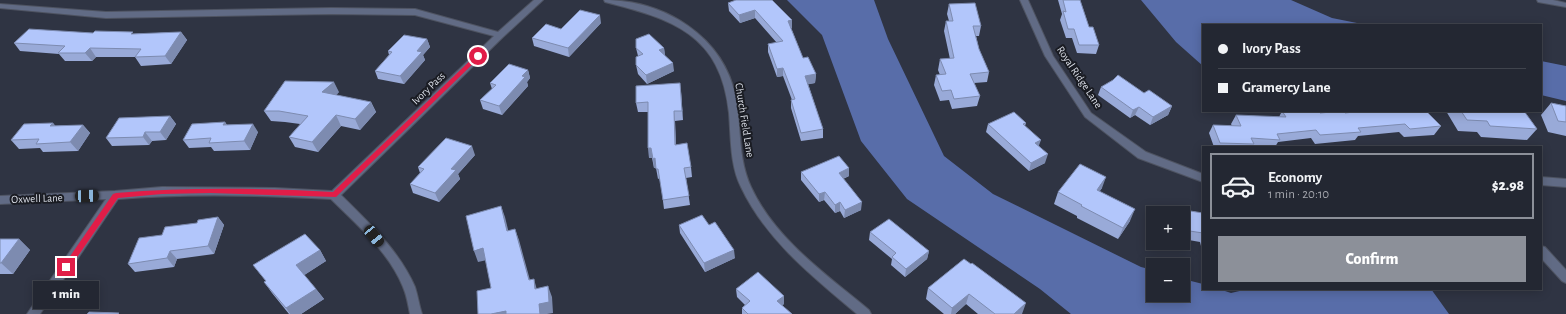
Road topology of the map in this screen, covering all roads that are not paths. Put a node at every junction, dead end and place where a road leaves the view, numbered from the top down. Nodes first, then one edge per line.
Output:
1 (539, 0) edge
2 (608, 0) edge
3 (1024, 0) edge
4 (1541, 0) edge
5 (1566, 5) edge
6 (0, 6) edge
7 (500, 35) junction
8 (1202, 178) edge
9 (1542, 181) edge
10 (1566, 183) edge
11 (116, 195) junction
12 (334, 195) junction
13 (0, 200) edge
14 (1542, 251) edge
15 (1566, 278) edge
16 (33, 314) edge
17 (416, 314) edge
18 (865, 314) edge

1 - 7 street, Ivory Pass
2 - 18 street, Church Field Lane
3 - 8 street, Royal Ridge Lane
4 - 5 street
6 - 7 street
7 - 12 street, Ivory Pass
9 - 10 street
11 - 12 street, Oxwell Lane
11 - 13 street, Oxwell Lane
11 - 16 street
12 - 17 street
14 - 15 street

